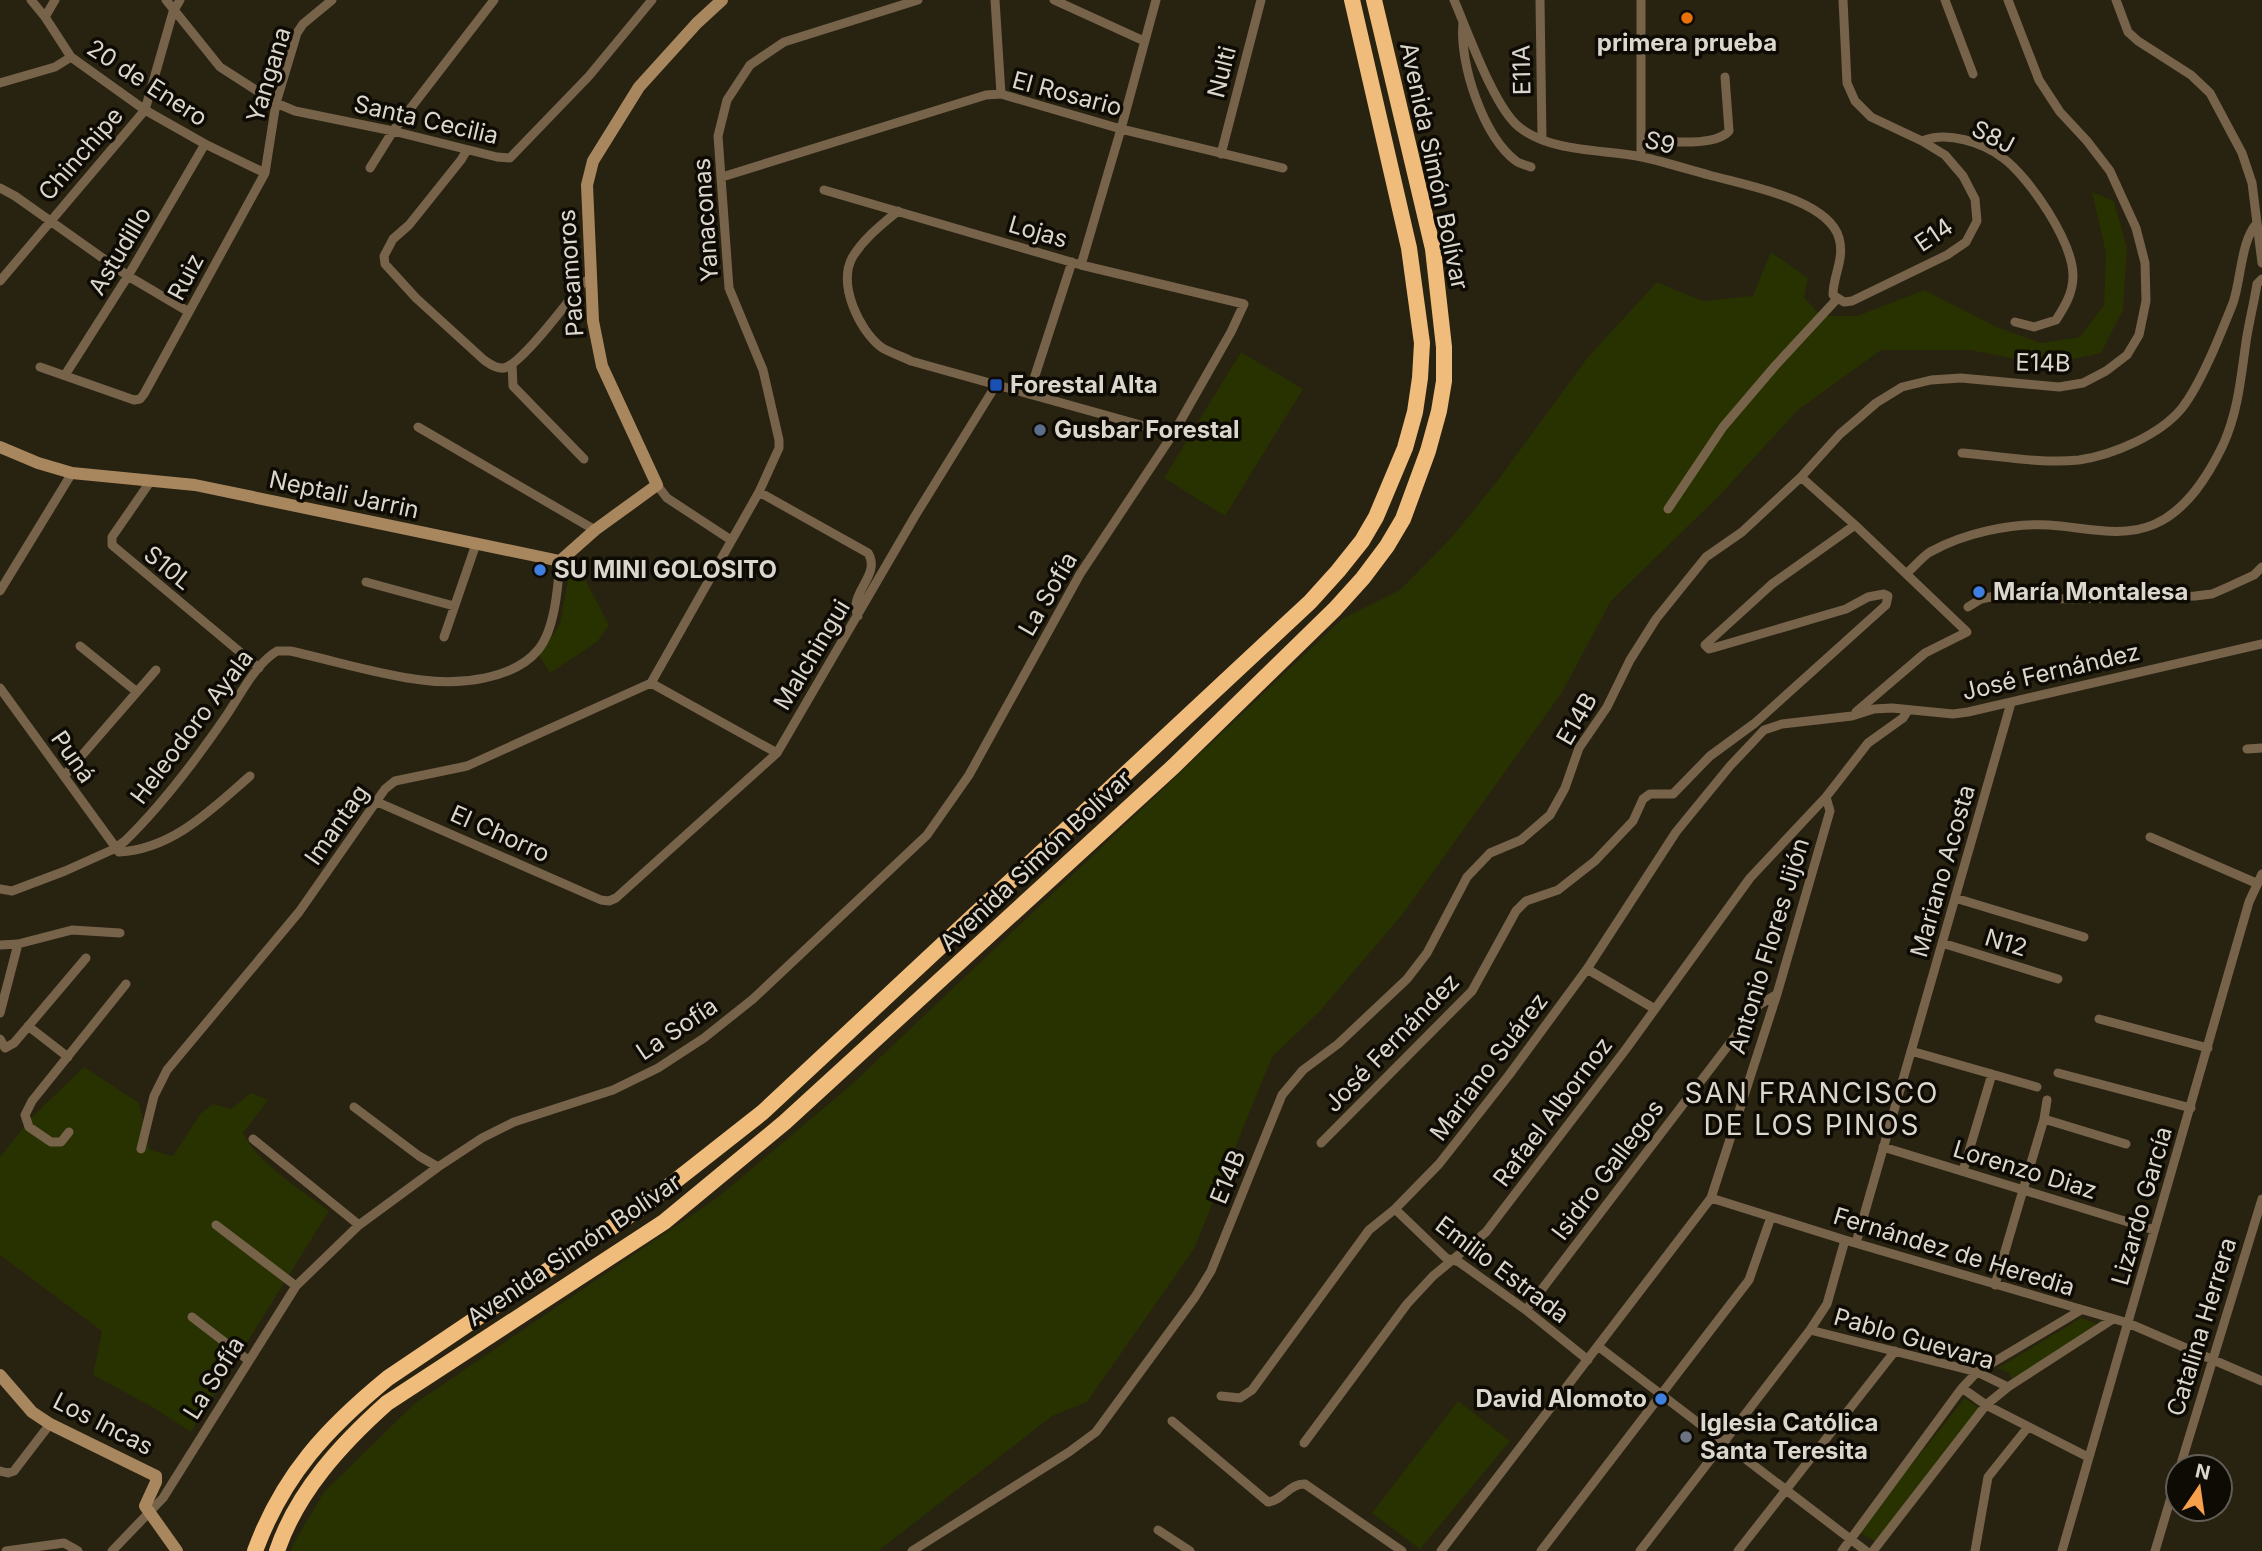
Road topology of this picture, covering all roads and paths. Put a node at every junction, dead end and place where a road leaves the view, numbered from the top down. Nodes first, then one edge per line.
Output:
1 (30, 0) edge
2 (55, 0) edge
3 (166, 0) edge
4 (180, 0) edge
5 (332, 0) edge
6 (494, 0) edge
7 (652, 0) edge
8 (722, 0) edge
9 (918, 0) edge
10 (995, 0) edge
11 (1054, 0) edge
12 (1156, 0) edge
13 (1352, 0) edge
14 (1374, 0) edge
15 (1454, 0) edge
16 (1540, 0) edge
17 (1641, 0) edge
18 (1843, 0) edge
19 (1945, 0) edge
20 (2008, 0) edge
21 (2116, 0) edge
22 (1260, 1) edge
23 (173, 12) junction
24 (45, 16) junction
25 (1463, 21) junction
26 (1144, 41) junction
27 (71, 57) junction
28 (1973, 74) dead end
29 (1725, 77) dead end
30 (0, 83) edge
31 (1001, 94) junction
32 (276, 103) junction
33 (145, 110) junction
34 (1121, 129) junction
35 (393, 131) junction
36 (1542, 139) junction
37 (1641, 139) junction
38 (1922, 141) junction
39 (205, 144) junction
40 (467, 150) junction
41 (1221, 154) junction
42 (1641, 157) junction
43 (1531, 167) dead end
44 (370, 168) dead end
45 (1283, 168) dead end
46 (265, 173) junction
47 (722, 177) junction
48 (0, 188) edge
49 (824, 190) dead end
50 (898, 211) junction
51 (49, 221) junction
52 (2257, 222) junction
53 (2262, 262) edge
54 (1076, 263) junction
55 (128, 276) junction
56 (590, 278) junction
57 (2262, 279) edge
58 (0, 281) edge
59 (1836, 300) junction
60 (1244, 304) joint
61 (189, 312) junction
62 (2014, 322) dead end
63 (512, 364) junction
64 (40, 367) dead end
65 (65, 375) junction
66 (996, 386) junction
67 (1028, 394) junction
68 (418, 427) dead end
69 (1173, 434) junction
70 (0, 447) edge
71 (1962, 453) dead end
72 (583, 459) dead end
73 (72, 473) junction
74 (1801, 477) junction
75 (150, 482) junction
76 (657, 485) junction
77 (759, 492) junction
78 (1668, 509) dead end
79 (1856, 525) junction
80 (595, 530) junction
81 (730, 540) junction
82 (476, 544) junction
83 (560, 561) junction
84 (2262, 568) edge
85 (1907, 573) junction
86 (366, 582) dead end
87 (0, 591) edge
88 (454, 606) junction
89 (1968, 607) dead end
90 (858, 616) junction
91 (444, 637) dead end
92 (80, 646) dead end
93 (2261, 646) edge
94 (259, 668) junction
95 (156, 670) dead end
96 (651, 682) junction
97 (0, 688) edge
98 (137, 692) junction
99 (2011, 703) junction
100 (1908, 710) junction
101 (1853, 716) junction
102 (1755, 723) junction
103 (1764, 730) junction
104 (2262, 748) edge
105 (2247, 749) dead end
106 (777, 752) junction
107 (64, 776) junction
108 (250, 776) dead end
109 (1826, 797) junction
110 (375, 801) junction
111 (2150, 837) dead end
112 (114, 849) junction
113 (2262, 874) edge
114 (2256, 883) junction
115 (0, 889) edge
116 (1955, 898) junction
117 (609, 901) joint
118 (120, 933) dead end
119 (2084, 937) dead end
120 (1942, 943) junction
121 (18, 944) junction
122 (0, 945) edge
123 (86, 958) dead end
124 (1587, 969) junction
125 (2059, 979) dead end
126 (126, 984) dead end
127 (1777, 994) junction
128 (1655, 1009) junction
129 (0, 1013) edge
130 (2099, 1019) dead end
131 (28, 1026) junction
132 (0, 1039) edge
133 (2208, 1048) junction
134 (1911, 1051) junction
135 (68, 1058) junction
136 (2058, 1073) dead end
137 (1992, 1074) junction
138 (2037, 1087) dead end
139 (2047, 1100) dead end
140 (354, 1107) dead end
141 (2191, 1108) junction
142 (2044, 1119) junction
143 (69, 1132) dead end
144 (253, 1139) dead end
145 (1321, 1143) dead end
146 (2126, 1144) dead end
147 (1883, 1147) junction
148 (141, 1149) dead end
149 (438, 1167) junction
150 (1963, 1171) junction
151 (2022, 1190) junction
152 (1711, 1198) junction
153 (2262, 1199) edge
154 (1395, 1209) junction
155 (1771, 1217) junction
156 (216, 1225) dead end
157 (359, 1225) junction
158 (2154, 1230) junction
159 (1845, 1240) junction
160 (1856, 1243) junction
161 (1453, 1260) junction
162 (1995, 1285) junction
163 (296, 1286) junction
164 (1525, 1310) junction
165 (2081, 1310) junction
166 (192, 1317) dead end
167 (2113, 1319) junction
168 (2127, 1323) junction
169 (1810, 1330) junction
170 (1599, 1347) junction
171 (1895, 1351) junction
172 (2212, 1359) junction
173 (248, 1360) junction
174 (1588, 1360) junction
175 (1977, 1372) junction
176 (0, 1375) edge
177 (2262, 1381) edge
178 (2008, 1387) junction
179 (1962, 1388) junction
180 (1660, 1395) junction
181 (1221, 1396) dead end
182 (1986, 1405) junction
183 (1172, 1421) dead end
184 (50, 1424) junction
185 (2028, 1427) junction
186 (1722, 1442) junction
187 (1304, 1443) dead end
188 (2184, 1453) edge
189 (2088, 1457) junction
190 (0, 1471) edge
191 (1785, 1490) junction
192 (150, 1513) junction
193 (2164, 1521) edge
194 (1158, 1530) dead end
195 (1850, 1541) junction
196 (6, 1551) edge
197 (78, 1551) edge
198 (113, 1551) edge
199 (177, 1551) edge
200 (255, 1551) edge
201 (277, 1551) edge
202 (912, 1551) edge
203 (1190, 1551) edge
204 (1402, 1551) edge
205 (1441, 1551) edge
206 (1541, 1551) edge
207 (1640, 1551) edge
208 (1738, 1551) edge
209 (1842, 1551) edge
210 (1866, 1551) edge
211 (1873, 1551) edge
212 (1975, 1551) edge
213 (2062, 1551) edge
214 (2155, 1551) edge

1 - 24 street, 20 de Enero
2 - 24 street
3 - 23 street, Santa Cecilia
4 - 23 street, Chinchipe
5 - 32 street, Yangana
6 - 35 street
7 - 40 street, Santa Cecilia
8 - 56 street, Pacamoros
9 - 47 street, Yanaconas
10 - 31 street
11 - 26 street
12 - 26 street
13 - 200 highway, Avenida Simón Bolívar
14 - 201 highway, Avenida Simón Bolívar
15 - 25 street, S9
16 - 36 street, E11A
17 - 37 street
18 - 38 street, S8J
19 - 28 street
20 - 74 street, E14B
21 - 52 street
22 - 41 street, Nulti
23 - 32 street, Santa Cecilia
23 - 33 street, Chinchipe
24 - 27 street, 20 de Enero
25 - 36 street, S9
25 - 43 street
26 - 34 street
27 - 30 street
27 - 33 street, 20 de Enero
29 - 37 street
31 - 34 street, El Rosario
31 - 47 street, El Rosario
32 - 35 street, Santa Cecilia
32 - 46 street, Yangana
33 - 39 street, 20 de Enero
33 - 51 street, Chinchipe
34 - 41 street, El Rosario
34 - 54 street
35 - 40 street, Santa Cecilia
35 - 44 street
36 - 42 street, S9
37 - 42 street
38 - 59 street, E14
38 - 62 street, S8J
39 - 46 street, 20 de Enero
39 - 55 street, Astudillo
40 - 63 street
41 - 45 street, El Rosario
42 - 59 street, S9
46 - 61 street, Ruiz
47 - 77 street, Yanaconas
48 - 51 street
49 - 50 street, Lojas
50 - 54 street, Lojas
50 - 66 street
51 - 55 street
51 - 58 street, Chinchipe
52 - 53 street
52 - 71 street
54 - 60 street, Lojas
54 - 67 street
55 - 61 street
55 - 65 street, Astudillo
56 - 63 street
56 - 76 street, Pacamoros
57 - 85 street
59 - 78 street
60 - 69 street, La Sofía
61 - 65 street, Ruiz
63 - 72 street
64 - 65 street
66 - 67 street
66 - 90 street, Malchingui
67 - 69 street
68 - 80 street
69 - 149 street, La Sofía
70 - 73 street, Neptali Jarrin
73 - 75 street, Neptali Jarrin
73 - 87 street
74 - 79 street
74 - 202 street, E14B
75 - 82 street, Neptali Jarrin
75 - 94 street, S10L
76 - 80 street
76 - 81 street, Pacamoros
77 - 81 street, Yanaconas
77 - 90 street
79 - 85 street
79 - 102 street
80 - 83 street
81 - 96 street
82 - 83 street, Neptali Jarrin
82 - 88 street
83 - 94 street, Heleodoro Ayala
84 - 89 street
85 - 101 street
86 - 88 street
88 - 91 street
90 - 106 street, Malchingui
92 - 98 street
93 - 99 street, José Fernández
94 - 112 street, Heleodoro Ayala
95 - 98 street
96 - 106 street
96 - 110 street, Imantag
97 - 107 street, Puná
98 - 107 street
99 - 100 street, José Fernández
99 - 116 street, Mariano Acosta
100 - 101 street, José Fernández
100 - 109 street
101 - 103 street, José Fernández
102 - 103 street
102 - 145 street, José Fernández
103 - 124 street, Mariano Suárez
104 - 105 street
106 - 117 street, Malchingui
107 - 112 street, Puná
108 - 112 street
109 - 127 street, Antonio Flores Jijón
109 - 128 street, Rafael Albornoz
110 - 117 street, El Chorro
110 - 148 street, Imantag
111 - 114 street
112 - 115 street, Heleodoro Ayala
113 - 114 street, Lizardo García
114 - 133 street, Lizardo García
116 - 119 street
116 - 120 street, Mariano Acosta
118 - 121 street
120 - 125 street, N12
120 - 134 street, Mariano Acosta
121 - 122 street
121 - 129 street
123 - 131 street
124 - 128 street
124 - 154 street, Mariano Suárez
126 - 135 street
127 - 152 street, Antonio Flores Jijón
127 - 164 street, Isidro Gallegos
128 - 161 street, Rafael Albornoz
130 - 133 street
131 - 132 street
131 - 135 street
133 - 141 street, Lizardo García
134 - 137 street
134 - 147 street, Mariano Acosta
135 - 143 street
136 - 141 street
137 - 138 street
137 - 150 street
139 - 142 street
140 - 149 street
141 - 158 street, Lizardo García
142 - 146 street
142 - 151 street
144 - 157 street
147 - 150 street, Lorenzo Diaz
147 - 160 street, Mariano Acosta
149 - 157 street, La Sofía
150 - 151 street, Lorenzo Diaz
151 - 158 street, Lorenzo Diaz
151 - 162 street
152 - 155 street, Fernández de Heredia
152 - 170 street, Antonio Flores Jijón
153 - 172 street, Catalina Herrera
154 - 161 street, Emilio Estrada
154 - 181 street, Mariano Suárez
155 - 159 street, Fernández de Heredia
155 - 180 street
156 - 163 street
157 - 163 street, La Sofía
158 - 168 street, Lizardo García
159 - 160 street, Fernández de Heredia
159 - 169 street
160 - 162 street, Fernández de Heredia
161 - 164 street, Emilio Estrada
161 - 187 street, Rafael Albornoz
162 - 165 street, Fernández de Heredia
163 - 173 street, La Sofía
164 - 174 street, Emilio Estrada
165 - 167 street, Fernández de Heredia
165 - 175 street
166 - 173 street
167 - 168 street, Fernández de Heredia
167 - 178 street
168 - 172 street, Fernández de Heredia
168 - 189 street, Lizardo García
169 - 171 street, Pablo Guevara
169 - 186 street
170 - 174 street, Antonio Flores Jijón
170 - 180 street
171 - 175 street, Pablo Guevara
171 - 191 street
172 - 177 street, Fernández de Heredia
172 - 188 street, Catalina Herrera
173 - 192 street, La Sofía
174 - 205 street, Antonio Flores Jijón
175 - 178 street, Pablo Guevara
175 - 179 street
176 - 184 street, Los Incas
178 - 182 street
179 - 182 street, Pablo Guevara
179 - 195 street
180 - 186 street
180 - 206 street
182 - 185 street, Pablo Guevara
182 - 211 street
183 - 204 street
184 - 190 street
184 - 192 street, Los Incas
185 - 189 street, Pablo Guevara
185 - 212 street
186 - 191 street
186 - 207 street
189 - 213 street, Lizardo García
191 - 195 street
191 - 208 street
192 - 198 street, La Sofía
192 - 199 street
193 - 214 street
194 - 203 street
195 - 209 street
195 - 210 street
196 - 197 street

